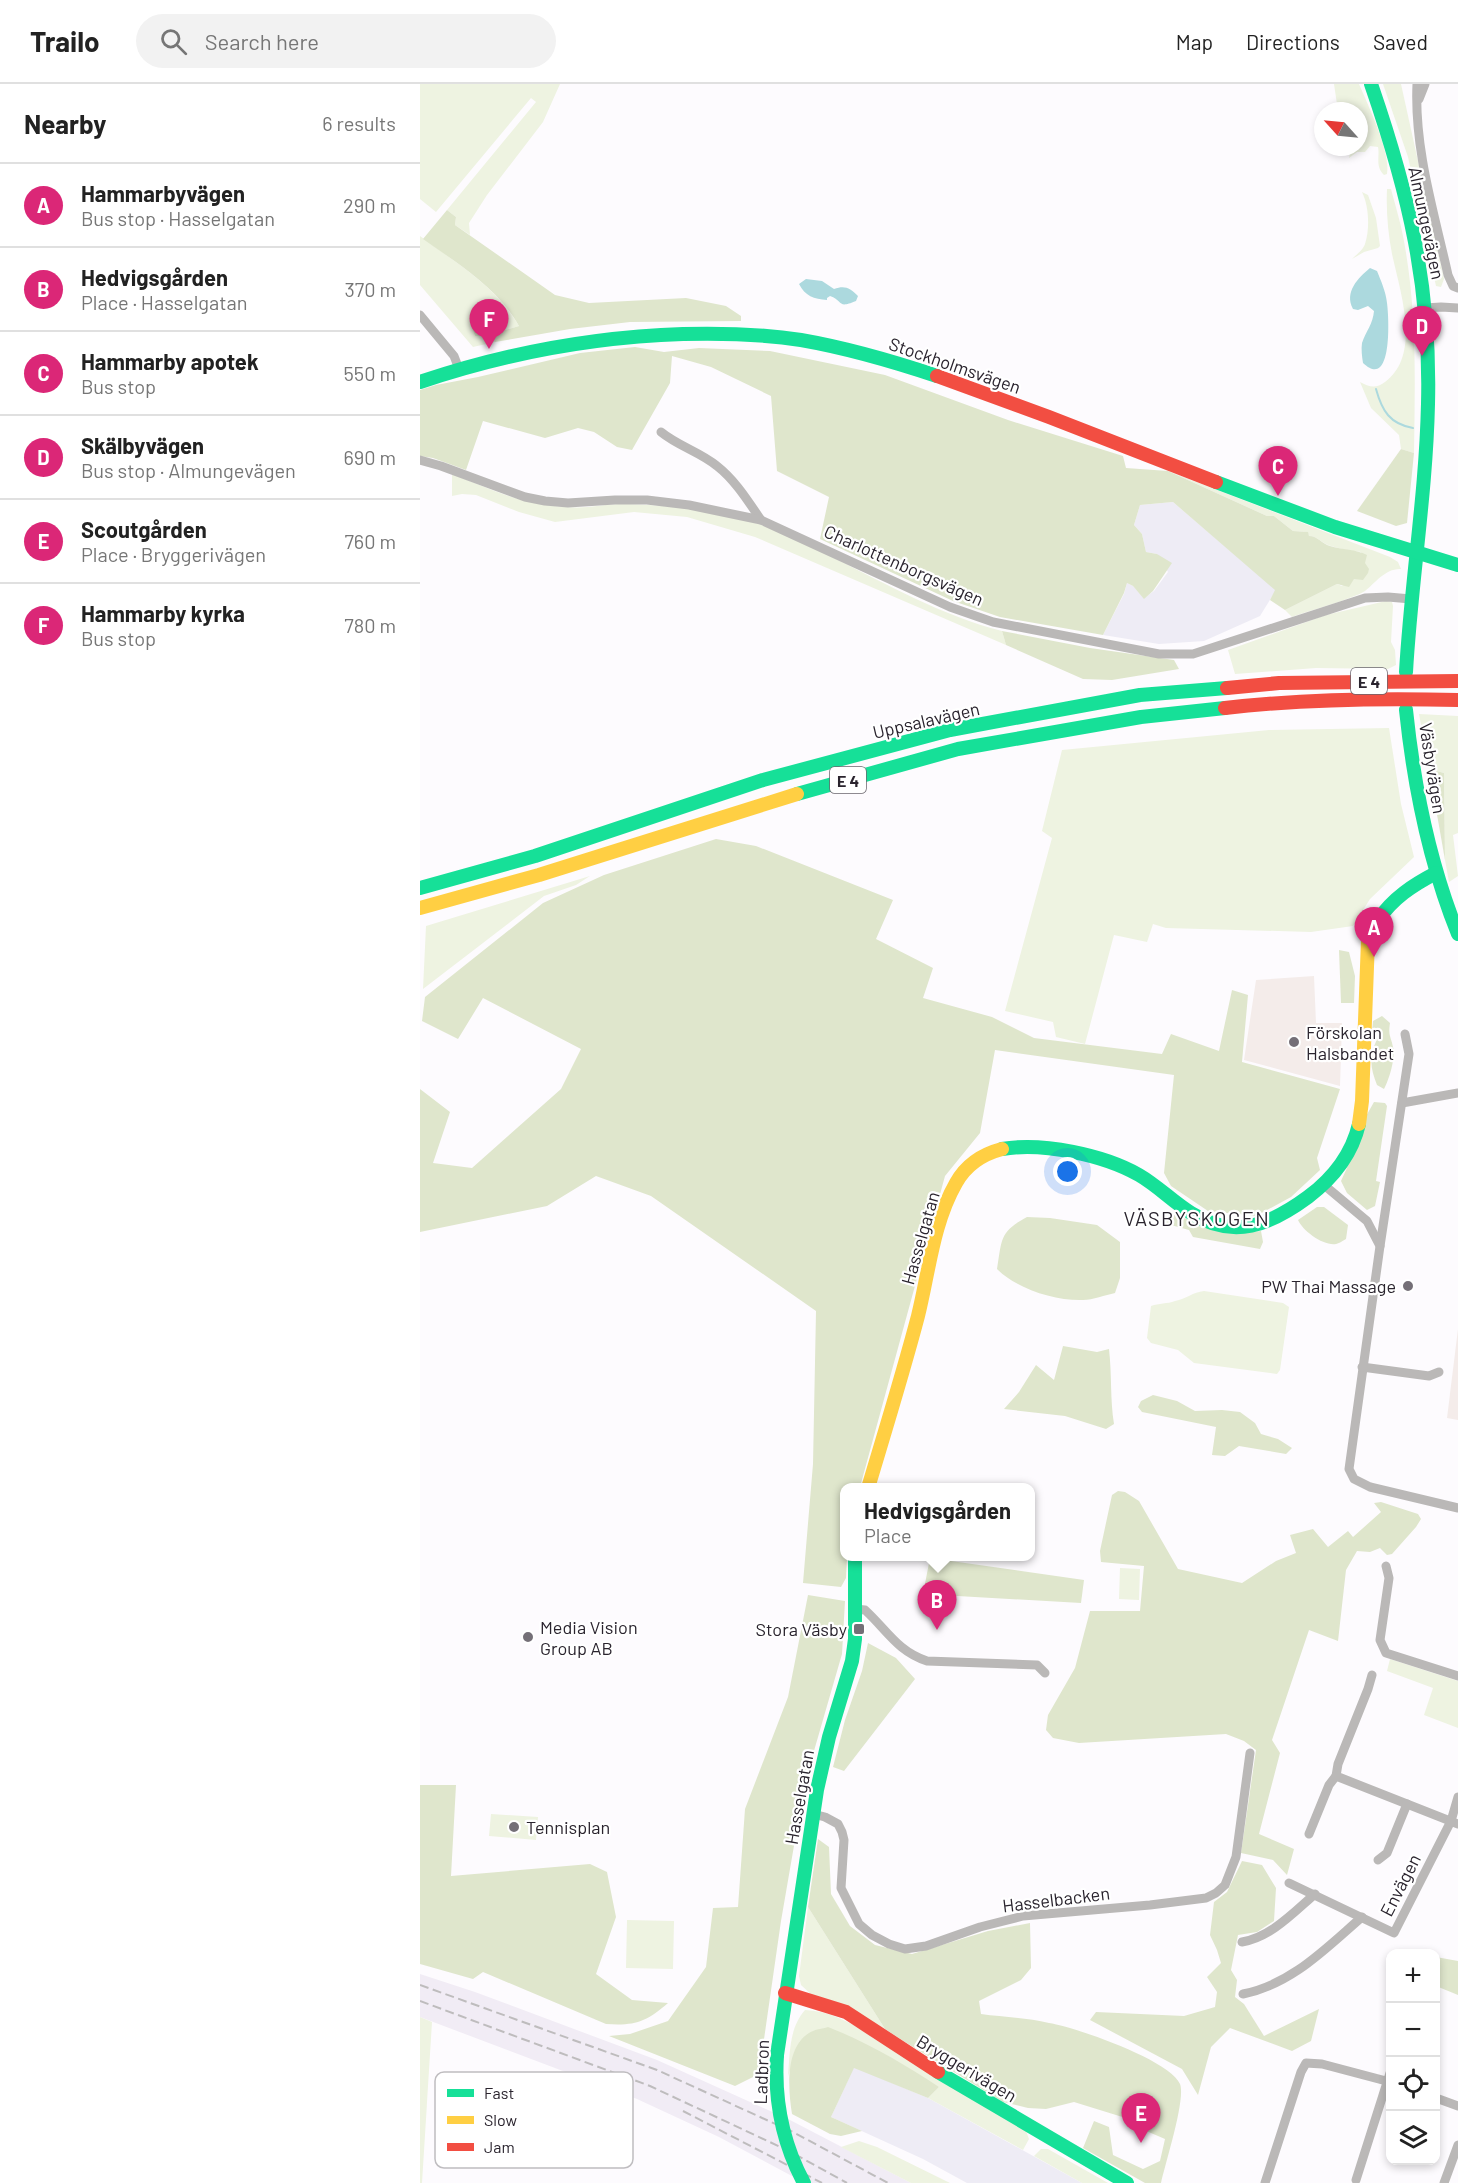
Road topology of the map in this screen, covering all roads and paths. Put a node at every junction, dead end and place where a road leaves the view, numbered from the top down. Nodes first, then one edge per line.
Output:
1 (1371, 84) edge
2 (1417, 84) edge
3 (1425, 84) edge
4 (1416, 106) junction
5 (1456, 287) edge
6 (1425, 308) junction
7 (1458, 308) edge
8 (420, 315) edge
9 (459, 369) junction
10 (420, 382) edge
11 (661, 432) dead end
12 (420, 460) edge
13 (761, 520) junction
14 (1417, 553) junction
15 (1458, 565) edge
16 (1412, 599) junction
17 (1406, 672) dead end
18 (1458, 681) edge
19 (1458, 700) edge
20 (1406, 711) dead end
21 (1436, 873) junction
22 (420, 888) edge
23 (420, 908) edge
24 (1458, 934) edge
25 (1405, 1034) dead end
26 (1458, 1093) edge
27 (1402, 1103) junction
28 (1324, 1185) junction
29 (1380, 1246) junction
30 (1362, 1367) junction
31 (1439, 1372) dead end
32 (869, 1483) edge
33 (1458, 1508) edge
34 (855, 1561) edge
35 (1386, 1566) dead end
36 (855, 1609) junction
37 (1045, 1673) dead end
38 (1372, 1675) dead end
39 (1458, 1676) edge
40 (1250, 1753) dead end
41 (1336, 1776) junction
42 (1458, 1797) edge
43 (1407, 1804) junction
44 (813, 1814) junction
45 (1454, 1823) edge
46 (1309, 1834) dead end
47 (1378, 1860) dead end
48 (1288, 1882) dead end
49 (1315, 1894) junction
50 (1362, 1917) junction
51 (1242, 1942) dead end
52 (785, 1993) junction
53 (1243, 1994) dead end
54 (1386, 2078) edge
55 (1386, 2091) edge
56 (1440, 2099) edge
57 (1458, 2106) edge
58 (1458, 2145) edge
59 (1356, 2180) dead end
60 (804, 2183) edge
61 (1127, 2183) edge
62 (1265, 2183) edge
63 (1444, 2183) edge

1 - 6 main road, Almungevägen
2 - 4 street
3 - 4 street
4 - 5 street
6 - 7 street
6 - 14 main road, Almungevägen
8 - 9 street
9 - 10 main road, Stockholmsvägen
9 - 14 main road, Stockholmsvägen
11 - 13 street
12 - 13 street, Charlottenborgsvägen
13 - 16 street, Charlottenborgsvägen
14 - 15 main road, Stockholmsvägen
14 - 16 main road
16 - 17 main road
18 - 22 main road, Uppsalavägen / E 4
19 - 23 main road, Uppsalavägen / E 4
20 - 21 main road, Väsbyvägen
21 - 24 main road, Väsbyvägen
21 - 28 main road, Hasselgatan
25 - 27 street
26 - 27 street
27 - 29 street
28 - 29 street
28 - 32 main road, Hasselgatan
29 - 30 street
30 - 31 street
30 - 33 street
34 - 36 main road, Hasselgatan
35 - 39 street
36 - 37 street
36 - 44 main road, Hasselgatan
38 - 41 street
40 - 44 street, Hasselbacken
41 - 43 street
41 - 46 street
42 - 45 street
43 - 45 street
43 - 47 street
44 - 52 main road, Hasselgatan
45 - 50 street, Envägen
48 - 49 street, Envägen
49 - 50 street, Envägen
49 - 51 street
50 - 53 street, Envägen
52 - 60 main road, Ladbron, bridge
52 - 61 main road, Bryggerivägen
54 - 62 street
55 - 59 street
56 - 57 street
58 - 63 street

